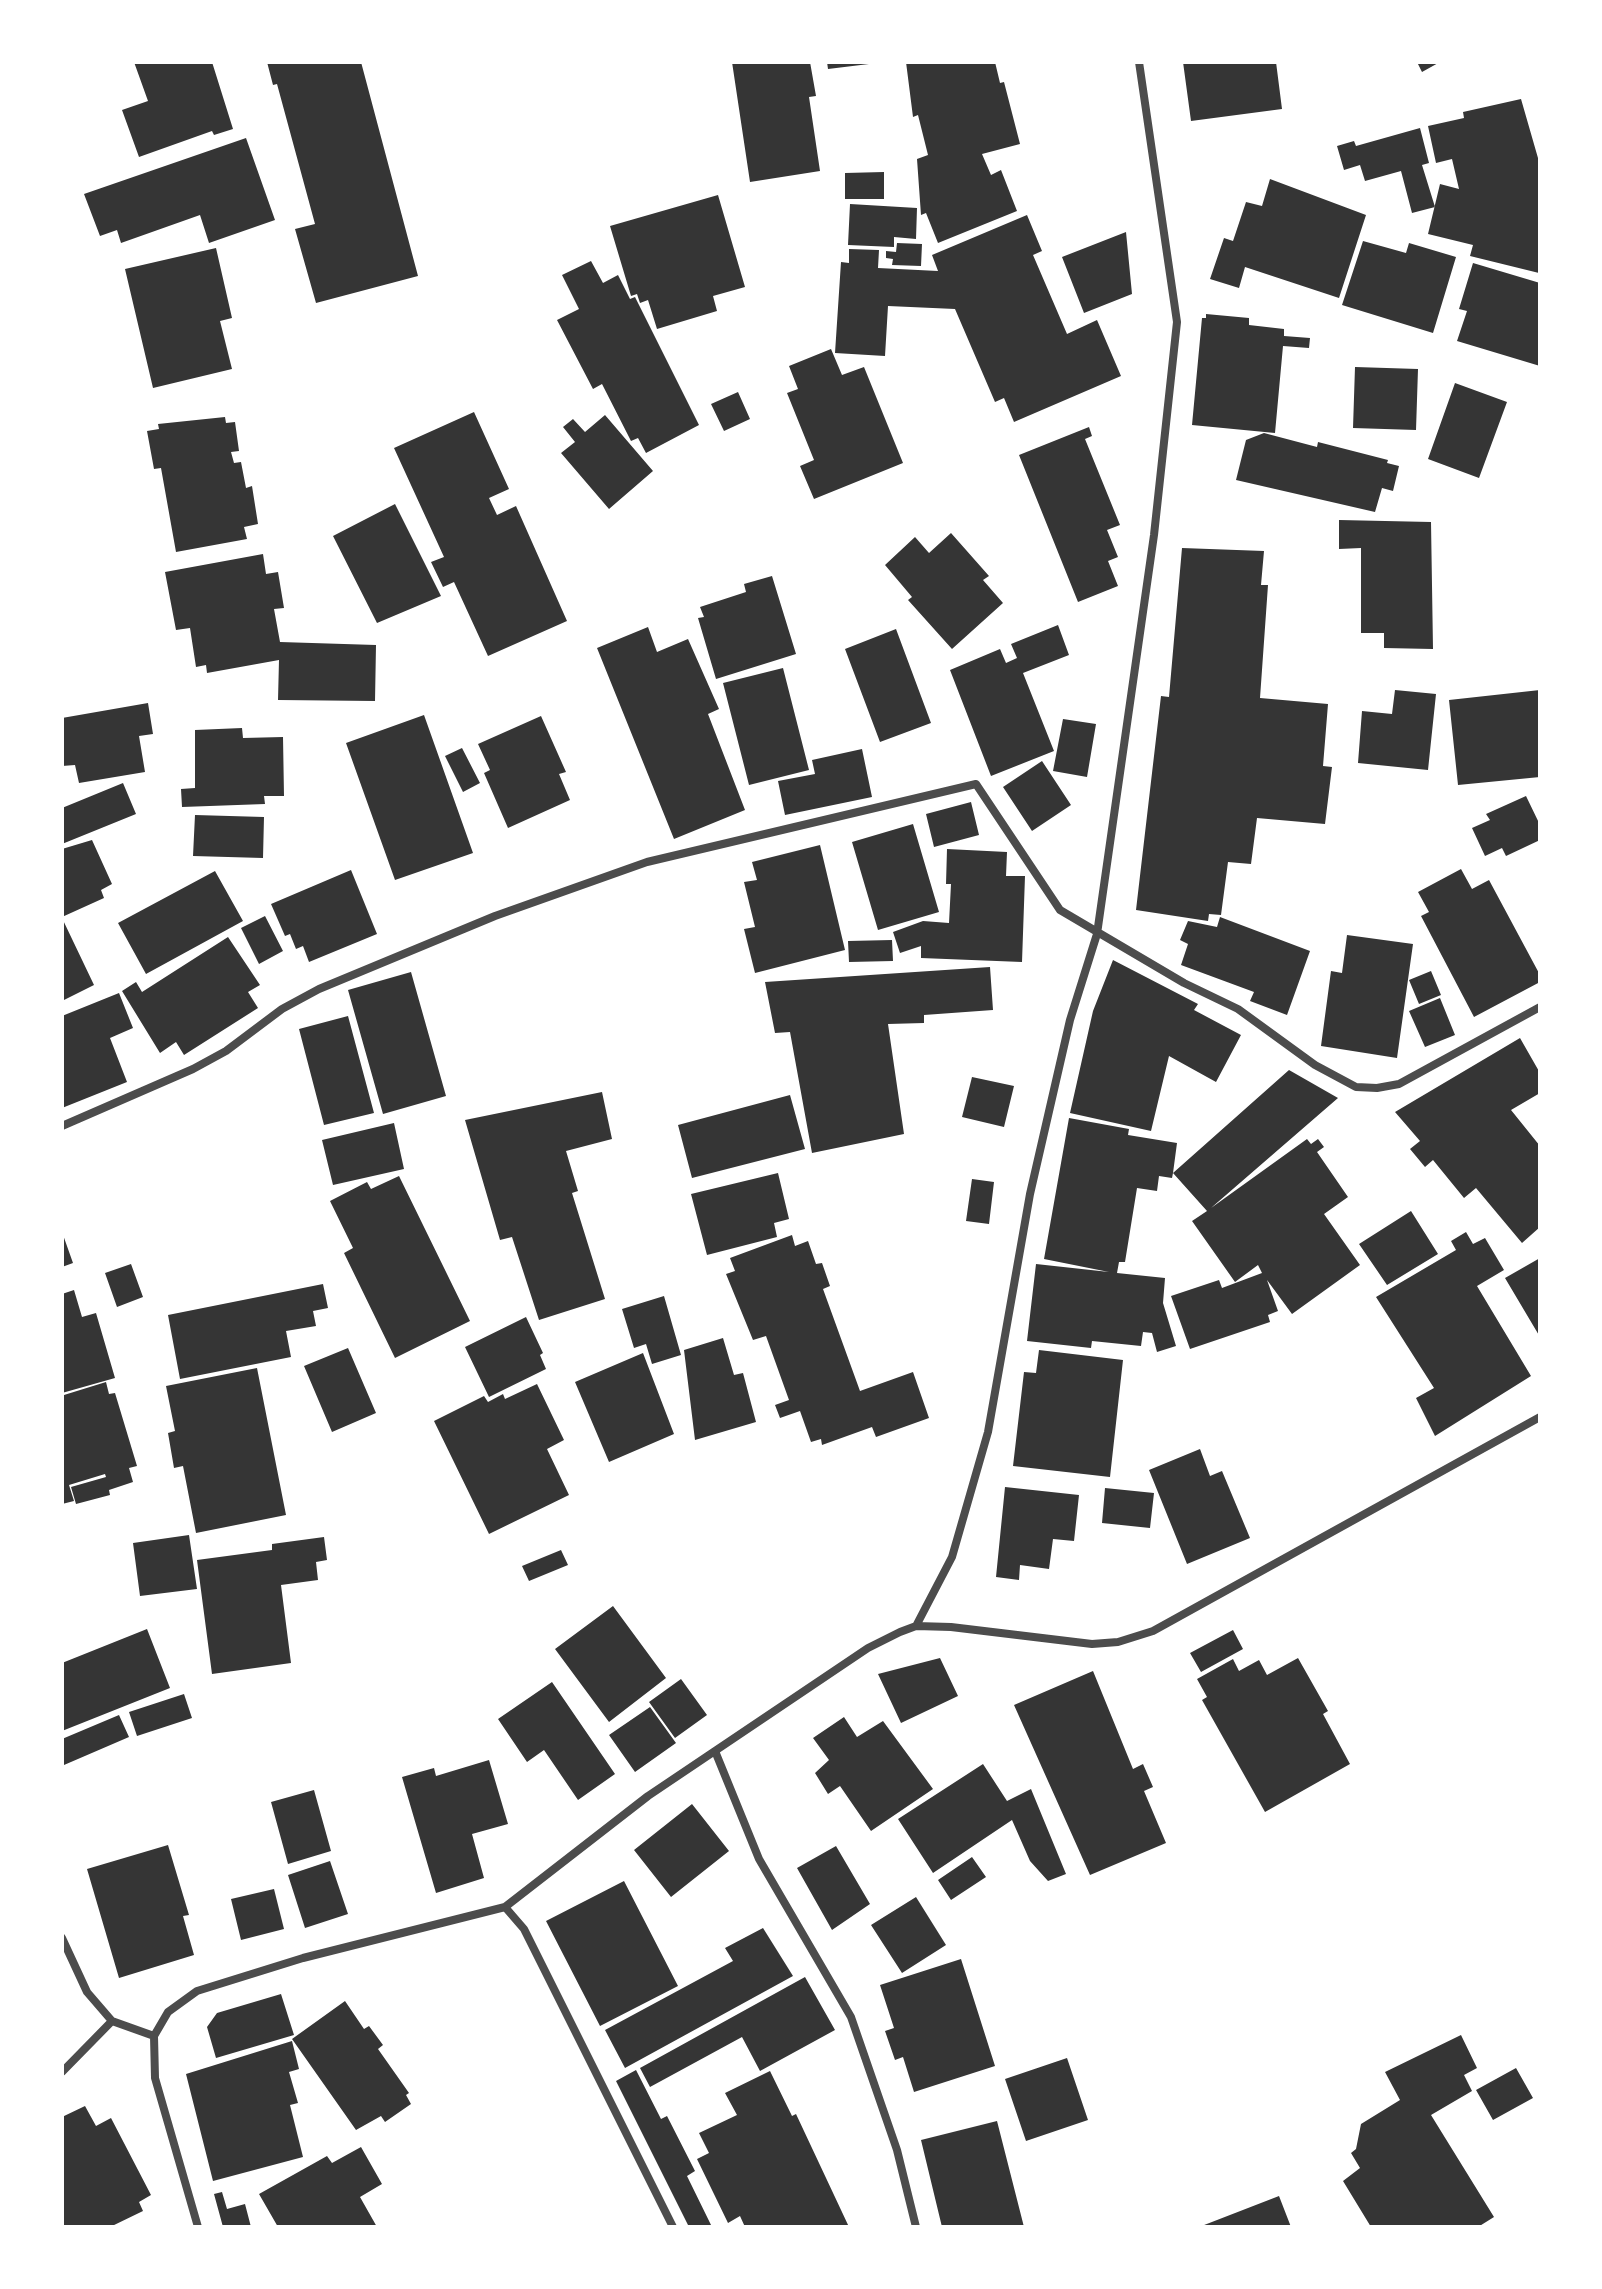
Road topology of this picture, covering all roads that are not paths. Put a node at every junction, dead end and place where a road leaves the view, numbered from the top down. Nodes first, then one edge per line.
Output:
1 (1139, 62) edge
2 (1097, 934) junction
3 (1540, 1007) edge
4 (62, 1126) edge
5 (1540, 1417) edge
6 (916, 1626) junction
7 (715, 1751) junction
8 (505, 1907) junction
9 (62, 1938) edge
10 (112, 2021) junction
11 (154, 2036) junction
12 (62, 2072) edge
13 (198, 2227) edge
14 (673, 2227) edge
15 (916, 2227) edge

1 - 2 street
2 - 3 street
2 - 4 street
2 - 6 street
5 - 6 street
6 - 7 street
7 - 8 street
7 - 15 street
8 - 11 street
8 - 14 street
9 - 10 street
10 - 11 street
10 - 12 street
11 - 13 street

